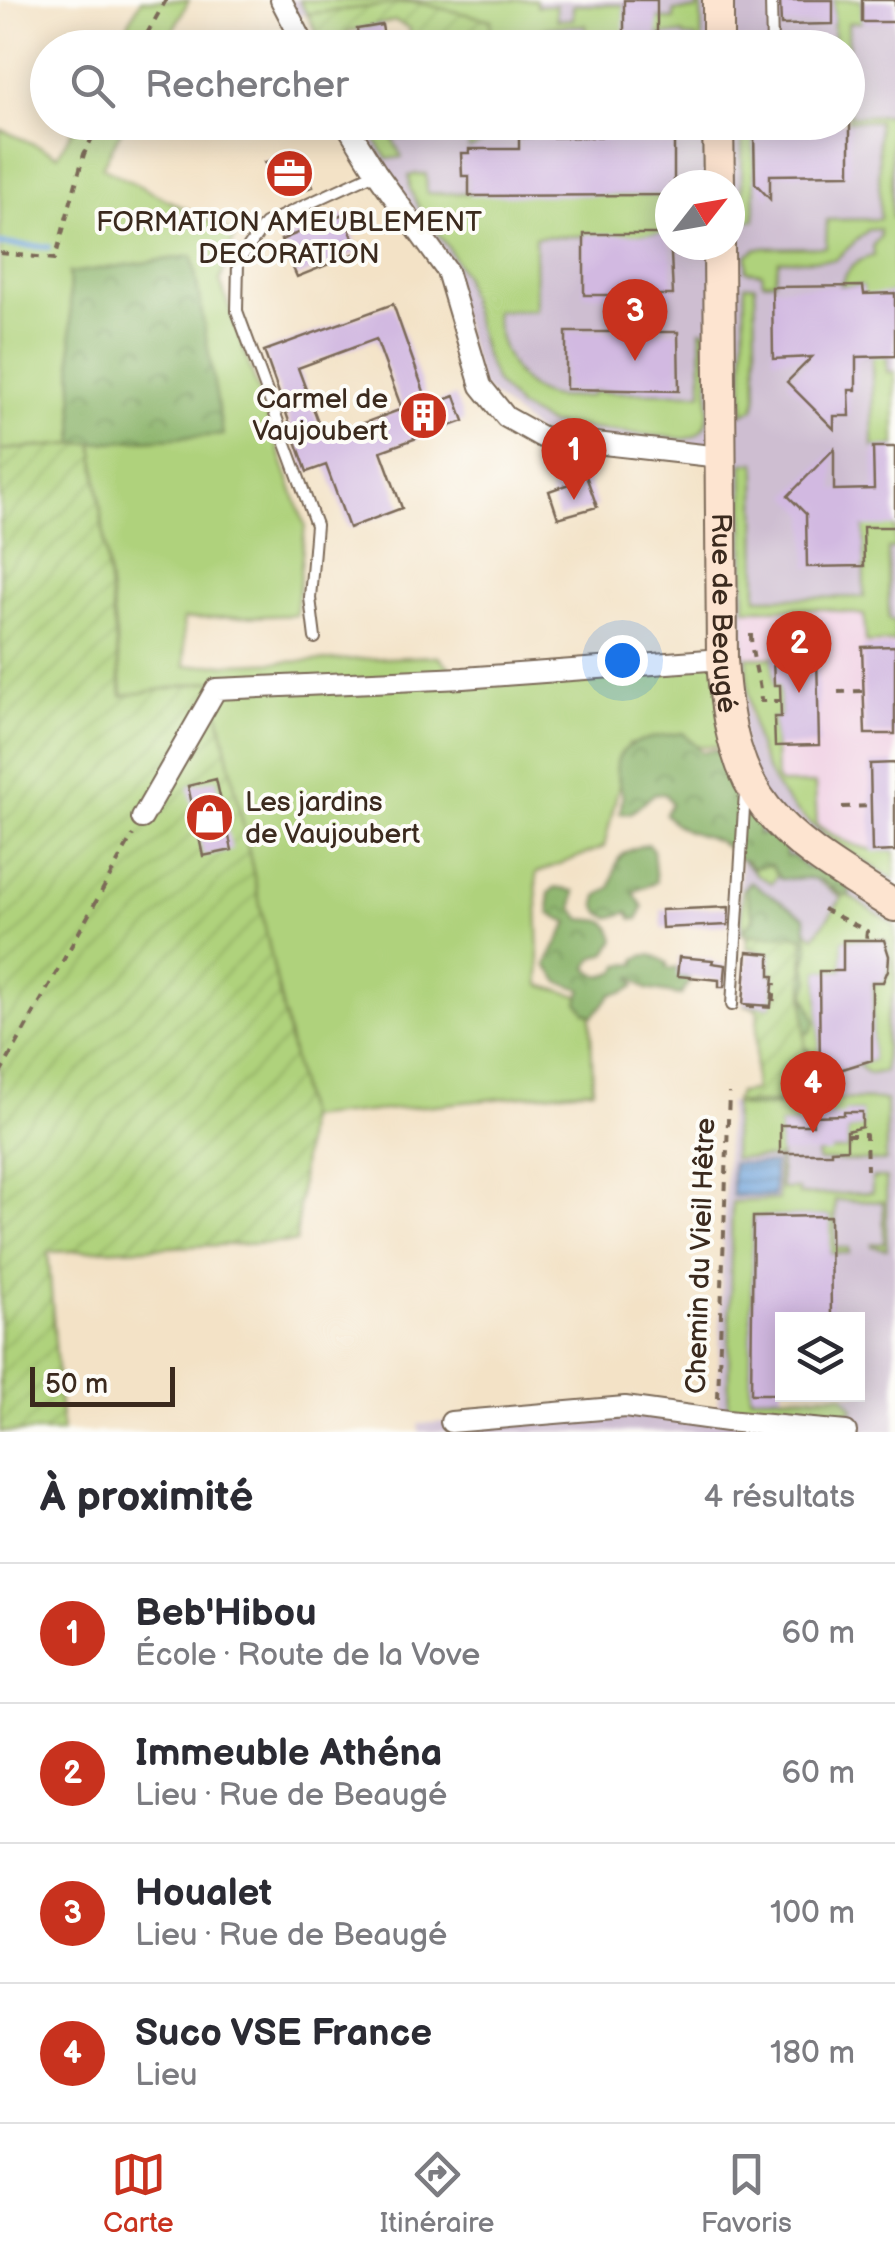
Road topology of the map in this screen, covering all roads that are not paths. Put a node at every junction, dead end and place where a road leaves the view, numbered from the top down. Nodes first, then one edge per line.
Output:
1 (281, 0) edge
2 (718, 0) edge
3 (771, 0) edge
4 (297, 30) edge
5 (718, 30) edge
6 (772, 30) edge
7 (356, 140) edge
8 (718, 140) edge
9 (719, 170) edge
10 (376, 172) junction
11 (719, 260) edge
12 (720, 456) junction
13 (315, 638) dead end
14 (722, 659) junction
15 (746, 776) junction
16 (142, 818) road end
17 (895, 906) edge
18 (732, 1005) road end
19 (452, 1422) dead end
20 (846, 1432) edge

1 - 4 street
2 - 5 street
3 - 6 lane
7 - 10 street
8 - 9 street
10 - 12 street
10 - 13 lane
11 - 12 street, Rue de Beaugé
12 - 14 street, Rue de Beaugé
14 - 15 street, Rue de Beaugé
14 - 16 street
15 - 17 street, Rue de Beaugé
15 - 18 lane
19 - 20 street

